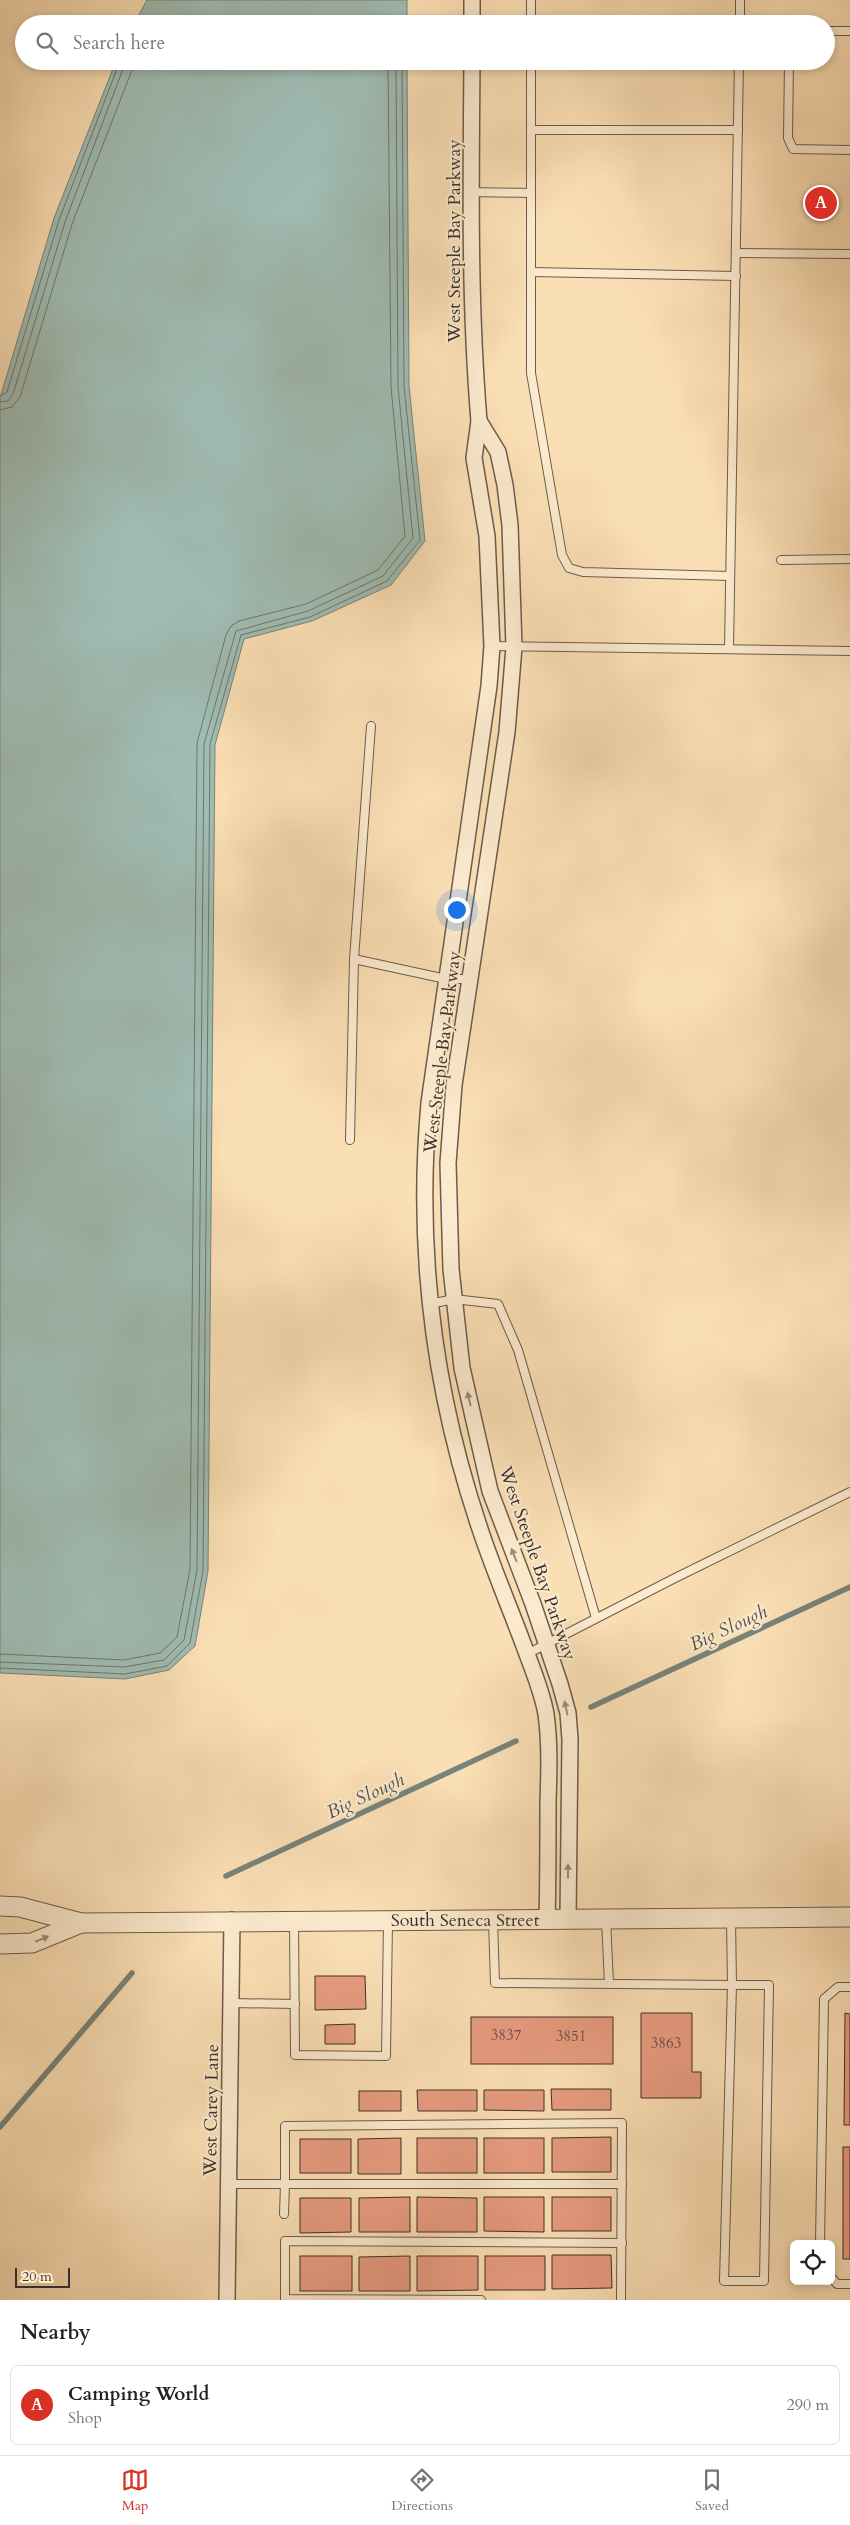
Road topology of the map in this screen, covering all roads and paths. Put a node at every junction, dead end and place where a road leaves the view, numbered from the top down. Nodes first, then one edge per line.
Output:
1 (472, 0) edge
2 (531, 0) edge
3 (740, 0) edge
4 (472, 15) edge
5 (531, 15) edge
6 (740, 15) edge
7 (835, 31) edge
8 (850, 31) edge
9 (472, 70) edge
10 (531, 70) edge
11 (739, 70) edge
12 (788, 70) edge
13 (531, 130) junction
14 (738, 130) junction
15 (850, 150) edge
16 (471, 192) junction
17 (531, 193) junction
18 (736, 253) junction
19 (850, 254) edge
20 (531, 272) junction
21 (736, 276) junction
22 (479, 421) junction
23 (850, 559) edge
24 (781, 560) dead end
25 (730, 576) junction
26 (492, 646) junction
27 (514, 646) junction
28 (729, 649) junction
29 (850, 651) edge
30 (371, 726) dead end
31 (354, 959) junction
32 (446, 979) junction
33 (469, 979) junction
34 (350, 1140) dead end
35 (454, 1299) junction
36 (430, 1304) junction
37 (850, 1492) edge
38 (596, 1618) junction
39 (547, 1643) junction
40 (527, 1654) junction
41 (0, 1906) edge
42 (850, 1917) edge
43 (606, 1919) junction
44 (731, 1919) junction
45 (232, 1920) junction
46 (294, 1920) junction
47 (388, 1920) junction
48 (493, 1920) junction
49 (547, 1920) junction
50 (568, 1920) junction
51 (81, 1923) junction
52 (0, 1944) edge
53 (609, 1984) junction
54 (732, 1984) junction
55 (850, 1987) edge
56 (231, 2003) junction
57 (295, 2004) junction
58 (228, 2184) junction
59 (284, 2184) junction
60 (622, 2184) junction
61 (284, 2214) dead end
62 (820, 2240) edge
63 (622, 2243) junction
64 (835, 2282) edge
65 (850, 2284) edge
66 (227, 2300) edge
67 (481, 2300) edge
68 (621, 2300) edge

1 - 4 street
2 - 5 lane
3 - 6 lane
7 - 8 lane
9 - 16 street, West Steeple Bay Parkway
10 - 13 lane
11 - 14 lane
12 - 15 lane
13 - 14 lane
13 - 17 lane
14 - 18 lane
16 - 17 lane
16 - 22 street, West Steeple Bay Parkway
17 - 20 lane
18 - 19 lane
18 - 21 lane
20 - 21 lane
20 - 25 lane
21 - 25 lane
22 - 26 street, West Steeple Bay Parkway
22 - 27 street, West Steeple Bay Parkway
23 - 24 lane
25 - 28 lane
26 - 27 lane
26 - 32 street, West Steeple Bay Parkway
27 - 28 lane
27 - 33 street, West Steeple Bay Parkway
28 - 29 lane
30 - 31 lane
31 - 32 lane
31 - 34 lane
32 - 33 lane
32 - 36 street, West Steeple Bay Parkway
33 - 35 street, West Steeple Bay Parkway
35 - 36 lane
35 - 38 lane
39 -> 35 street, West Steeple Bay Parkway
36 - 40 street, West Steeple Bay Parkway
37 - 38 lane
38 - 39 lane
39 - 40 lane
50 -> 39 street, West Steeple Bay Parkway
40 - 49 street, West Steeple Bay Parkway
41 - 51 street, South Seneca Street
42 - 44 street, South Seneca Street
43 - 44 street, South Seneca Street
43 - 50 street, South Seneca Street
43 - 53 lane
44 - 54 lane
45 - 46 street, South Seneca Street
45 - 51 street, South Seneca Street
45 - 56 street, West Carey Lane
46 - 47 street, South Seneca Street
46 - 57 lane
47 - 48 street, South Seneca Street
47 - 57 lane
48 - 49 street, South Seneca Street
48 - 53 lane
49 - 50 street, South Seneca Street
52 -> 51 street, South Seneca Street
53 - 54 lane
54 - 54 lane
55 - 62 lane
56 - 57 lane
56 - 58 street, West Carey Lane
58 - 59 lane
58 - 66 street, West Carey Lane
59 - 60 lane
59 - 60 lane
59 - 61 lane
60 - 63 lane
63 - 67 lane
63 - 68 lane
64 - 65 lane

